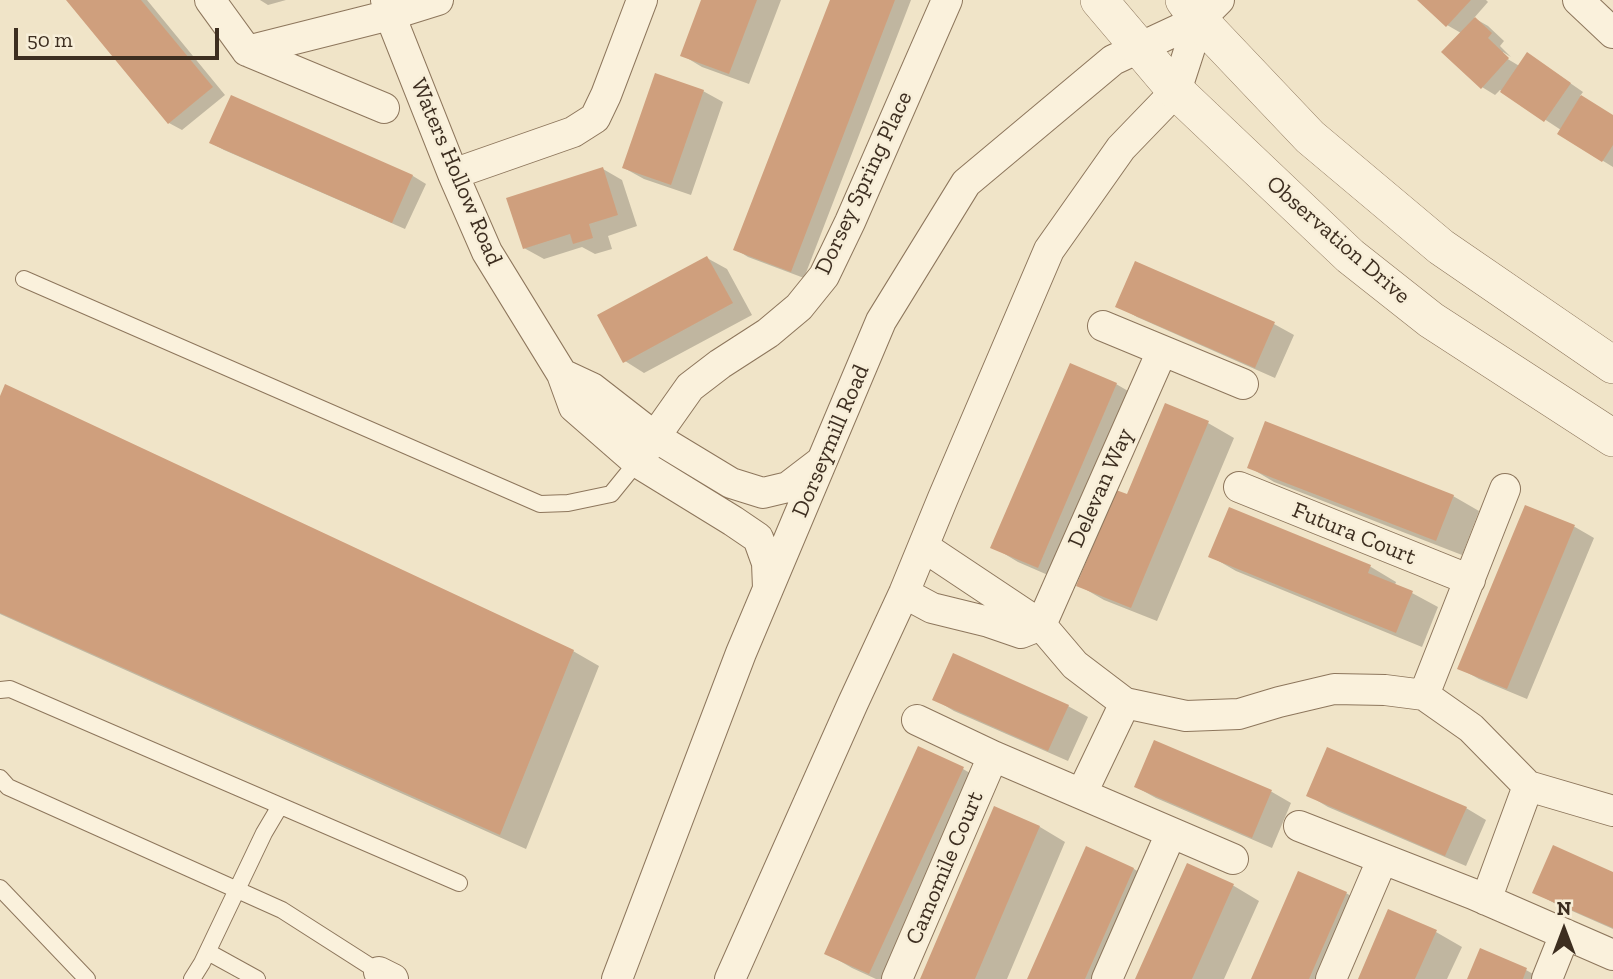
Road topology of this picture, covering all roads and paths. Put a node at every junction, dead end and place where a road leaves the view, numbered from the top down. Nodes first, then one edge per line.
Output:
1 (209, 0) edge
2 (438, 0) edge
3 (642, 0) edge
4 (947, 0) edge
5 (1099, 0) edge
6 (1578, 0) edge
7 (388, 7) edge
8 (1201, 7) edge
9 (1613, 32) edge
10 (1139, 47) junction
11 (247, 51) junction
12 (1176, 91) junction
13 (384, 108) dead end
14 (453, 174) junction
15 (24, 279) dead end
16 (1103, 326) dead end
17 (1162, 351) junction
18 (1613, 365) edge
19 (562, 374) junction
20 (1243, 384) dead end
21 (655, 437) junction
22 (1613, 438) edge
23 (823, 460) junction
24 (637, 462) junction
25 (1239, 487) dead end
26 (1505, 489) dead end
27 (924, 547) junction
28 (1470, 580) junction
29 (768, 590) junction
30 (904, 593) junction
31 (1041, 625) junction
32 (0, 690) edge
33 (1423, 695) junction
34 (1125, 703) junction
35 (917, 720) dead end
36 (993, 757) junction
37 (0, 778) edge
38 (1528, 786) junction
39 (1082, 793) junction
40 (280, 806) junction
41 (1613, 811) edge
42 (1299, 826) dead end
43 (1171, 833) junction
44 (1233, 859) dead end
45 (1382, 860) junction
46 (459, 883) dead end
47 (0, 888) edge
48 (238, 890) junction
49 (1486, 900) junction
50 (1565, 934) junction
51 (208, 952) junction
52 (1613, 955) edge
53 (386, 977) edge
54 (87, 979) edge
55 (192, 979) edge
56 (257, 979) edge
57 (617, 979) edge
58 (730, 979) edge
59 (897, 979) edge
60 (1107, 979) edge
61 (1331, 979) edge
62 (1547, 979) edge

1 - 11 street
2 - 7 street
3 - 14 street
4 - 21 street, Dorsey Spring Place
5 - 10 street, Observation Drive
6 - 9 street
7 - 11 street
7 - 14 street, Waters Hollow Road
8 - 10 street, Dorseymill Road
8 - 12 street
8 - 18 street
10 - 12 street, Observation Drive
10 - 23 street, Dorseymill Road
11 - 13 street
12 - 22 street, Observation Drive
12 - 27 street
14 - 19 street, Waters Hollow Road
15 - 24 lane
16 - 17 street
17 - 20 street
17 - 31 street, Delevan Way
19 - 21 street
19 - 24 street, Waters Hollow Road
21 - 23 street
21 - 24 street, Dorsey Spring Place
23 - 29 street, Dorseymill Road
24 - 29 street, Waters Hollow Road
25 - 28 street, Futura Court
26 - 28 street
27 - 30 street
27 - 31 street
28 - 33 street
29 - 57 street, Dorseymill Road
30 - 31 street
30 - 58 street
31 - 34 street
32 - 40 lane
33 - 34 street
33 - 38 street
34 - 39 street
35 - 36 street
36 - 39 street
36 - 59 street, Camomile Court
37 - 48 lane
38 - 41 street
38 - 49 street
39 - 43 street
40 - 46 lane
40 - 48 lane
42 - 45 street
43 - 44 street
43 - 60 street
45 - 49 street
45 - 61 street
47 - 54 lane
48 - 51 lane
48 - 53 lane
49 - 50 street
50 - 52 street
50 - 62 street
51 - 55 lane
51 - 56 lane

